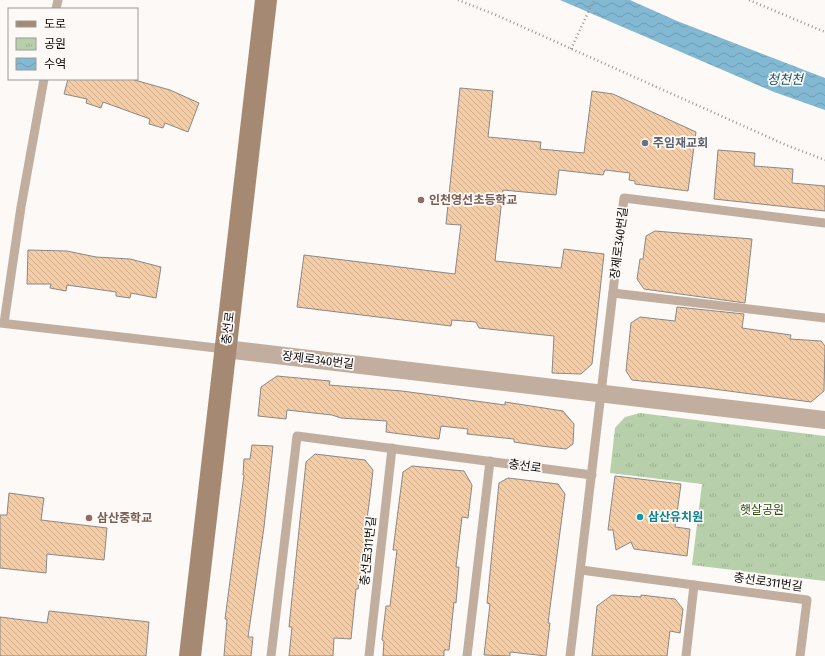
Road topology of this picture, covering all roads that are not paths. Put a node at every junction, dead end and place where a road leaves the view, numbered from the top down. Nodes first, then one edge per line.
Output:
1 (266, 0) edge
2 (44, 80) edge
3 (825, 223) edge
4 (613, 293) junction
5 (825, 318) edge
6 (2, 323) edge
7 (225, 349) junction
8 (601, 393) junction
9 (825, 420) edge
10 (392, 448) junction
11 (490, 461) junction
12 (592, 475) junction
13 (581, 570) junction
14 (694, 585) junction
15 (190, 656) edge
16 (271, 656) edge
17 (369, 656) edge
18 (467, 656) edge
19 (570, 656) edge
20 (686, 656) edge
21 (800, 656) edge

1 - 7 street, 충선로
2 - 6 lane
3 - 4 lane, 장제로340번길
4 - 5 lane
4 - 8 lane, 장제로340번길
6 - 7 lane
7 - 8 street, 장제로340번길
7 - 15 street, 충선로
8 - 9 street, 장제로340번길
8 - 12 lane
10 - 11 lane, 충선로
10 - 16 lane, 충선로
10 - 17 lane, 충선로311번길
11 - 12 lane, 충선로
11 - 18 lane
12 - 13 lane
13 - 14 lane, 충선로311번길
13 - 19 lane
14 - 20 lane
14 - 21 lane, 충선로311번길

